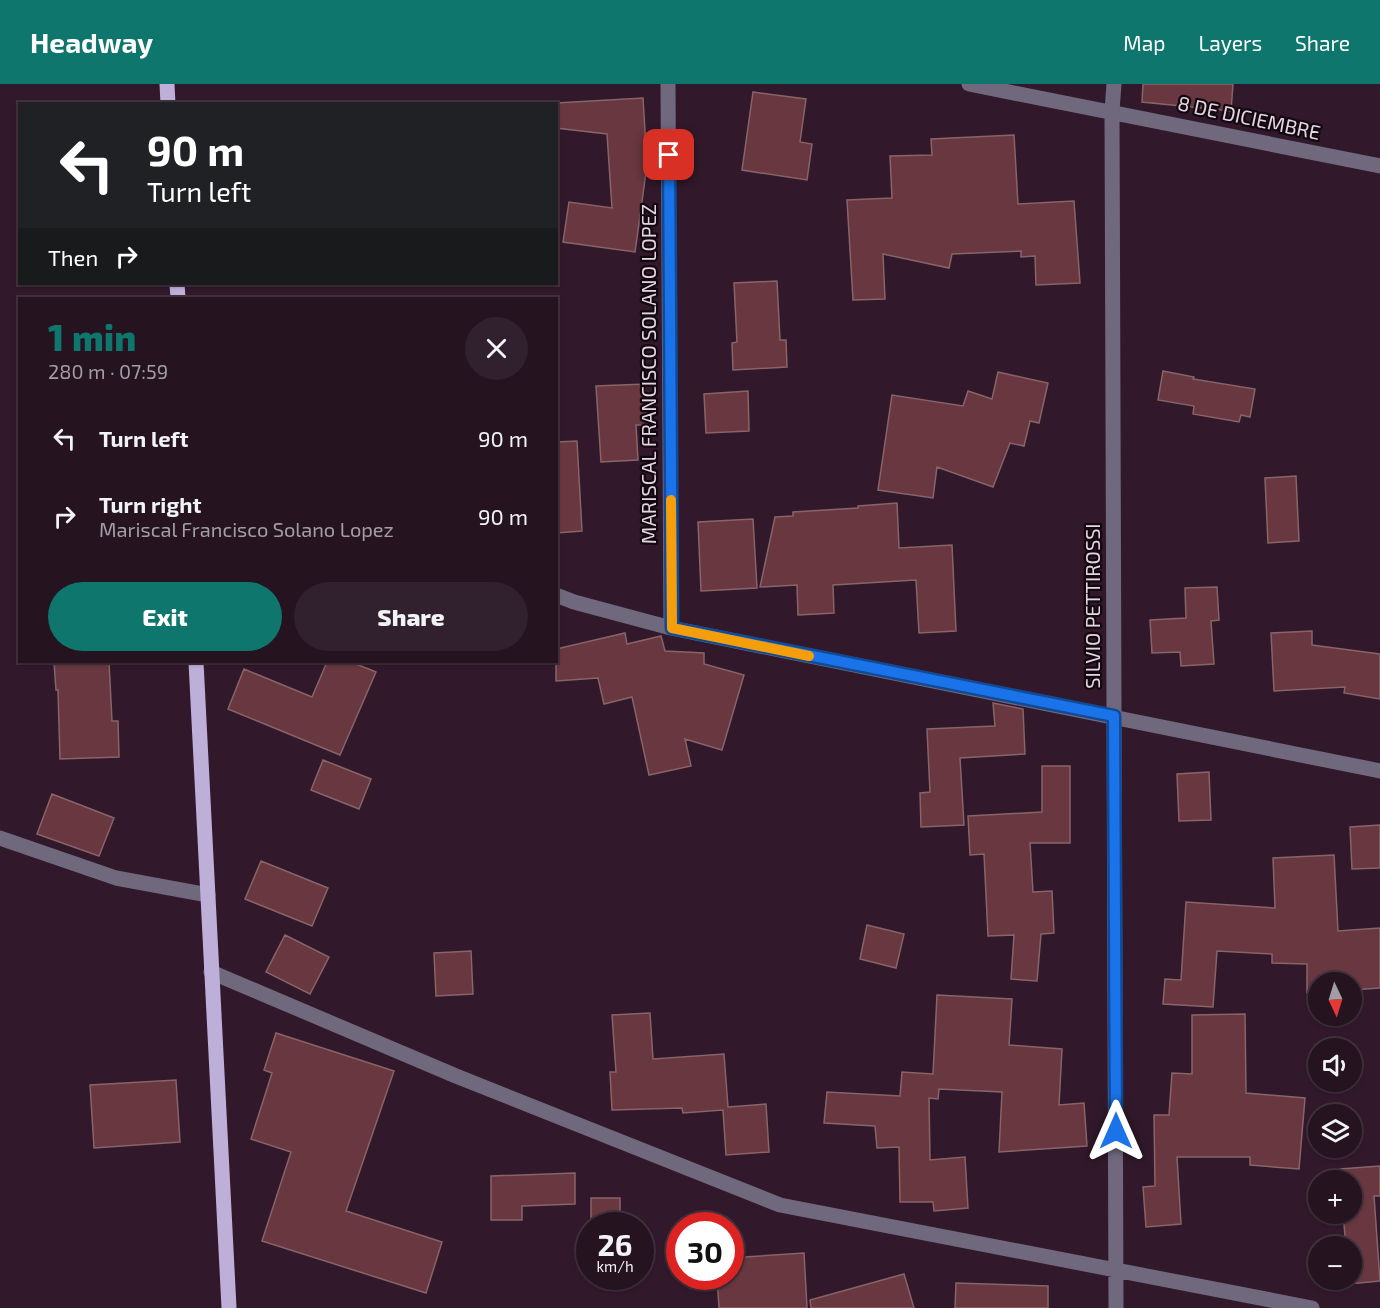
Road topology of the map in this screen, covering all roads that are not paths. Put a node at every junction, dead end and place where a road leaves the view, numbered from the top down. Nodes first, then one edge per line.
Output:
1 (167, 84) edge
2 (668, 84) edge
3 (969, 84) edge
4 (1114, 84) edge
5 (168, 102) edge
6 (1112, 111) junction
7 (1380, 166) edge
8 (558, 596) edge
9 (672, 628) junction
10 (196, 663) edge
11 (1114, 716) junction
12 (1380, 771) edge
13 (0, 838) edge
14 (208, 895) junction
15 (212, 972) junction
16 (1116, 1270) junction
17 (229, 1308) edge
18 (1116, 1308) edge
19 (1312, 1308) edge

1 - 5 main road
2 - 9 street, MARISCAL FRANCISCO SOLANO LOPEZ
3 - 6 street, 8 DE DICIEMBRE
4 - 6 street, SILVIO PETTIROSSI
6 - 7 street, 8 DE DICIEMBRE
6 - 11 street, SILVIO PETTIROSSI
8 - 9 street
9 - 11 street
10 - 14 main road
11 - 12 street
11 - 16 street, SILVIO PETTIROSSI
13 - 14 street
14 - 15 main road
15 - 16 street
15 - 17 main road
16 - 18 street, SILVIO PETTIROSSI
16 - 19 street

